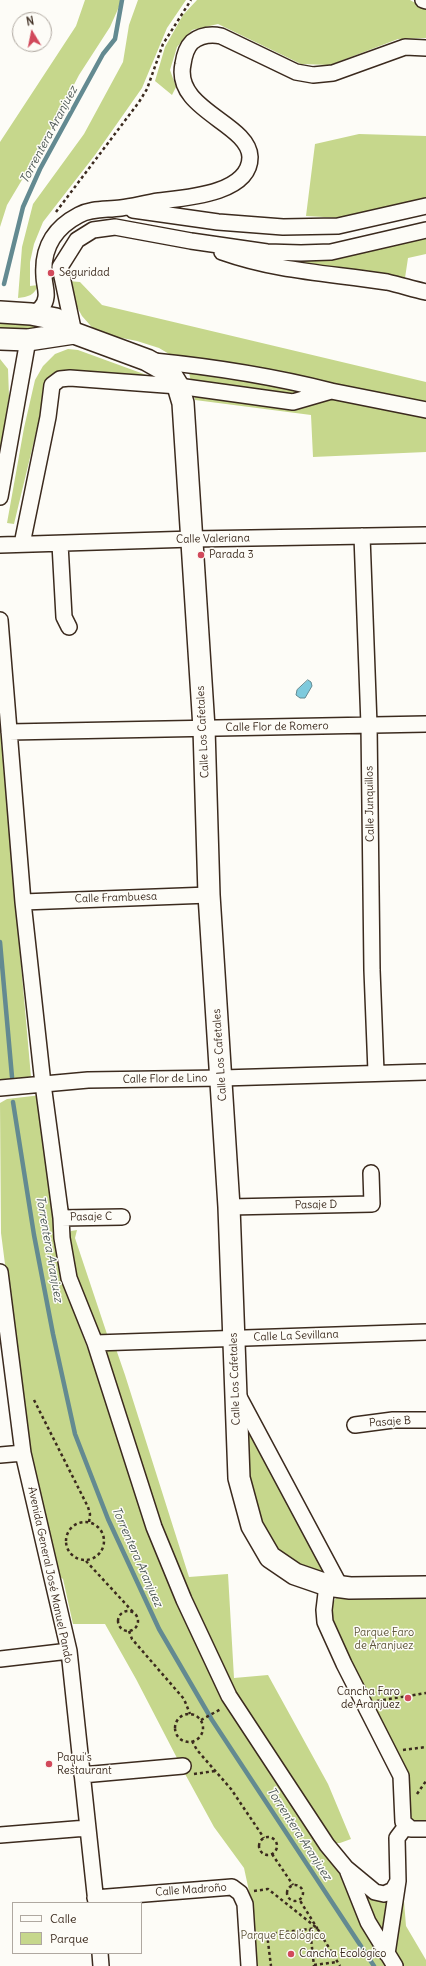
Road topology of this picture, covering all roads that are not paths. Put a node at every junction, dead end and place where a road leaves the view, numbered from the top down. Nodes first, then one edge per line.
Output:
1 (422, 0) edge
2 (426, 2) edge
3 (426, 48) edge
4 (426, 206) edge
5 (120, 208) junction
6 (426, 230) edge
7 (191, 241) junction
8 (426, 292) edge
9 (0, 312) edge
10 (31, 314) junction
11 (74, 333) junction
12 (0, 339) edge
13 (28, 340) junction
14 (147, 360) junction
15 (178, 386) junction
16 (330, 391) junction
17 (426, 410) edge
18 (0, 497) edge
19 (426, 535) edge
20 (362, 536) junction
21 (193, 539) junction
22 (22, 544) junction
23 (60, 544) junction
24 (0, 546) edge
25 (0, 620) edge
26 (69, 627) dead end
27 (426, 724) edge
28 (369, 725) junction
29 (204, 728) junction
30 (9, 732) junction
31 (210, 895) junction
32 (23, 902) junction
33 (376, 1072) junction
34 (426, 1072) edge
35 (222, 1078) junction
36 (43, 1084) junction
37 (0, 1088) edge
38 (371, 1173) dead end
39 (229, 1207) junction
40 (122, 1217) dead end
41 (61, 1218) junction
42 (0, 1272) edge
43 (426, 1332) edge
44 (233, 1337) junction
45 (95, 1343) junction
46 (235, 1390) junction
47 (426, 1420) edge
48 (355, 1425) dead end
49 (23, 1453) junction
50 (0, 1455) edge
51 (334, 1586) junction
52 (426, 1588) edge
53 (69, 1651) junction
54 (0, 1659) edge
55 (185, 1770) road end
56 (82, 1775) junction
57 (406, 1826) junction
58 (87, 1828) junction
59 (426, 1829) edge
60 (0, 1835) edge
61 (346, 1868) junction
62 (398, 1880) junction
63 (95, 1900) edge
64 (100, 1954) edge
65 (391, 1960) edge
66 (101, 1966) edge
67 (249, 1966) edge

1 - 2 street
3 - 5 street
4 - 5 street
5 - 10 street
6 - 7 street
7 - 8 street
7 - 11 street
9 - 10 main road
10 - 11 main road
11 - 13 main road
11 - 14 main road
12 - 13 main road
13 - 18 street
14 - 15 main road
14 - 16 street
15 - 16 street
15 - 21 main road, Calle Los Cafetales
15 - 22 street
16 - 17 street
19 - 20 street, Calle Valeriana
20 - 21 street, Calle Valeriana
20 - 28 street, Calle Junquillos
21 - 23 street, Calle Valeriana
21 - 29 main road, Calle Los Cafetales
22 - 23 street, Calle Valeriana
22 - 24 street, Calle Valeriana
23 - 26 street
25 - 30 street
27 - 28 street, Calle Flor de Romero
28 - 29 street, Calle Flor de Romero
28 - 33 street, Calle Junquillos
29 - 30 street, Calle Flor de Romero
29 - 31 main road, Calle Los Cafetales
30 - 32 street
31 - 32 street, Calle Frambuesa
31 - 35 main road, Calle Los Cafetales
32 - 36 street
33 - 34 street, Calle Flor de Lino
33 - 35 street, Calle Flor de Lino
35 - 36 street, Calle Flor de Lino
35 - 39 main road, Calle Los Cafetales
36 - 37 street, Calle Flor de Lino
36 - 41 street
38 - 39 street, Pasaje D
39 - 44 main road, Calle Los Cafetales
40 - 41 street, Pasaje C
41 - 45 street
42 - 49 street, Avenida General José Manuel Pando
43 - 44 street, Calle La Sevillana
44 - 45 street, Calle La Sevillana
44 - 46 main road, Calle Los Cafetales
45 - 61 street
46 - 51 street
46 - 51 main road, Calle Los Cafetales
47 - 48 street, Pasaje B
49 - 50 street
49 - 53 street, Avenida General José Manuel Pando
51 - 52 main road, Calle Los Cafetales
51 - 57 street
53 - 54 street
53 - 56 street, Avenida General José Manuel Pando
55 - 56 street
56 - 58 street, Avenida General José Manuel Pando
57 - 59 street
57 - 62 street
58 - 60 street
58 - 63 street, Avenida General José Manuel Pando
61 - 62 street
61 - 65 street
62 - 65 street
63 - 67 street, Calle Madroño
64 - 66 street

